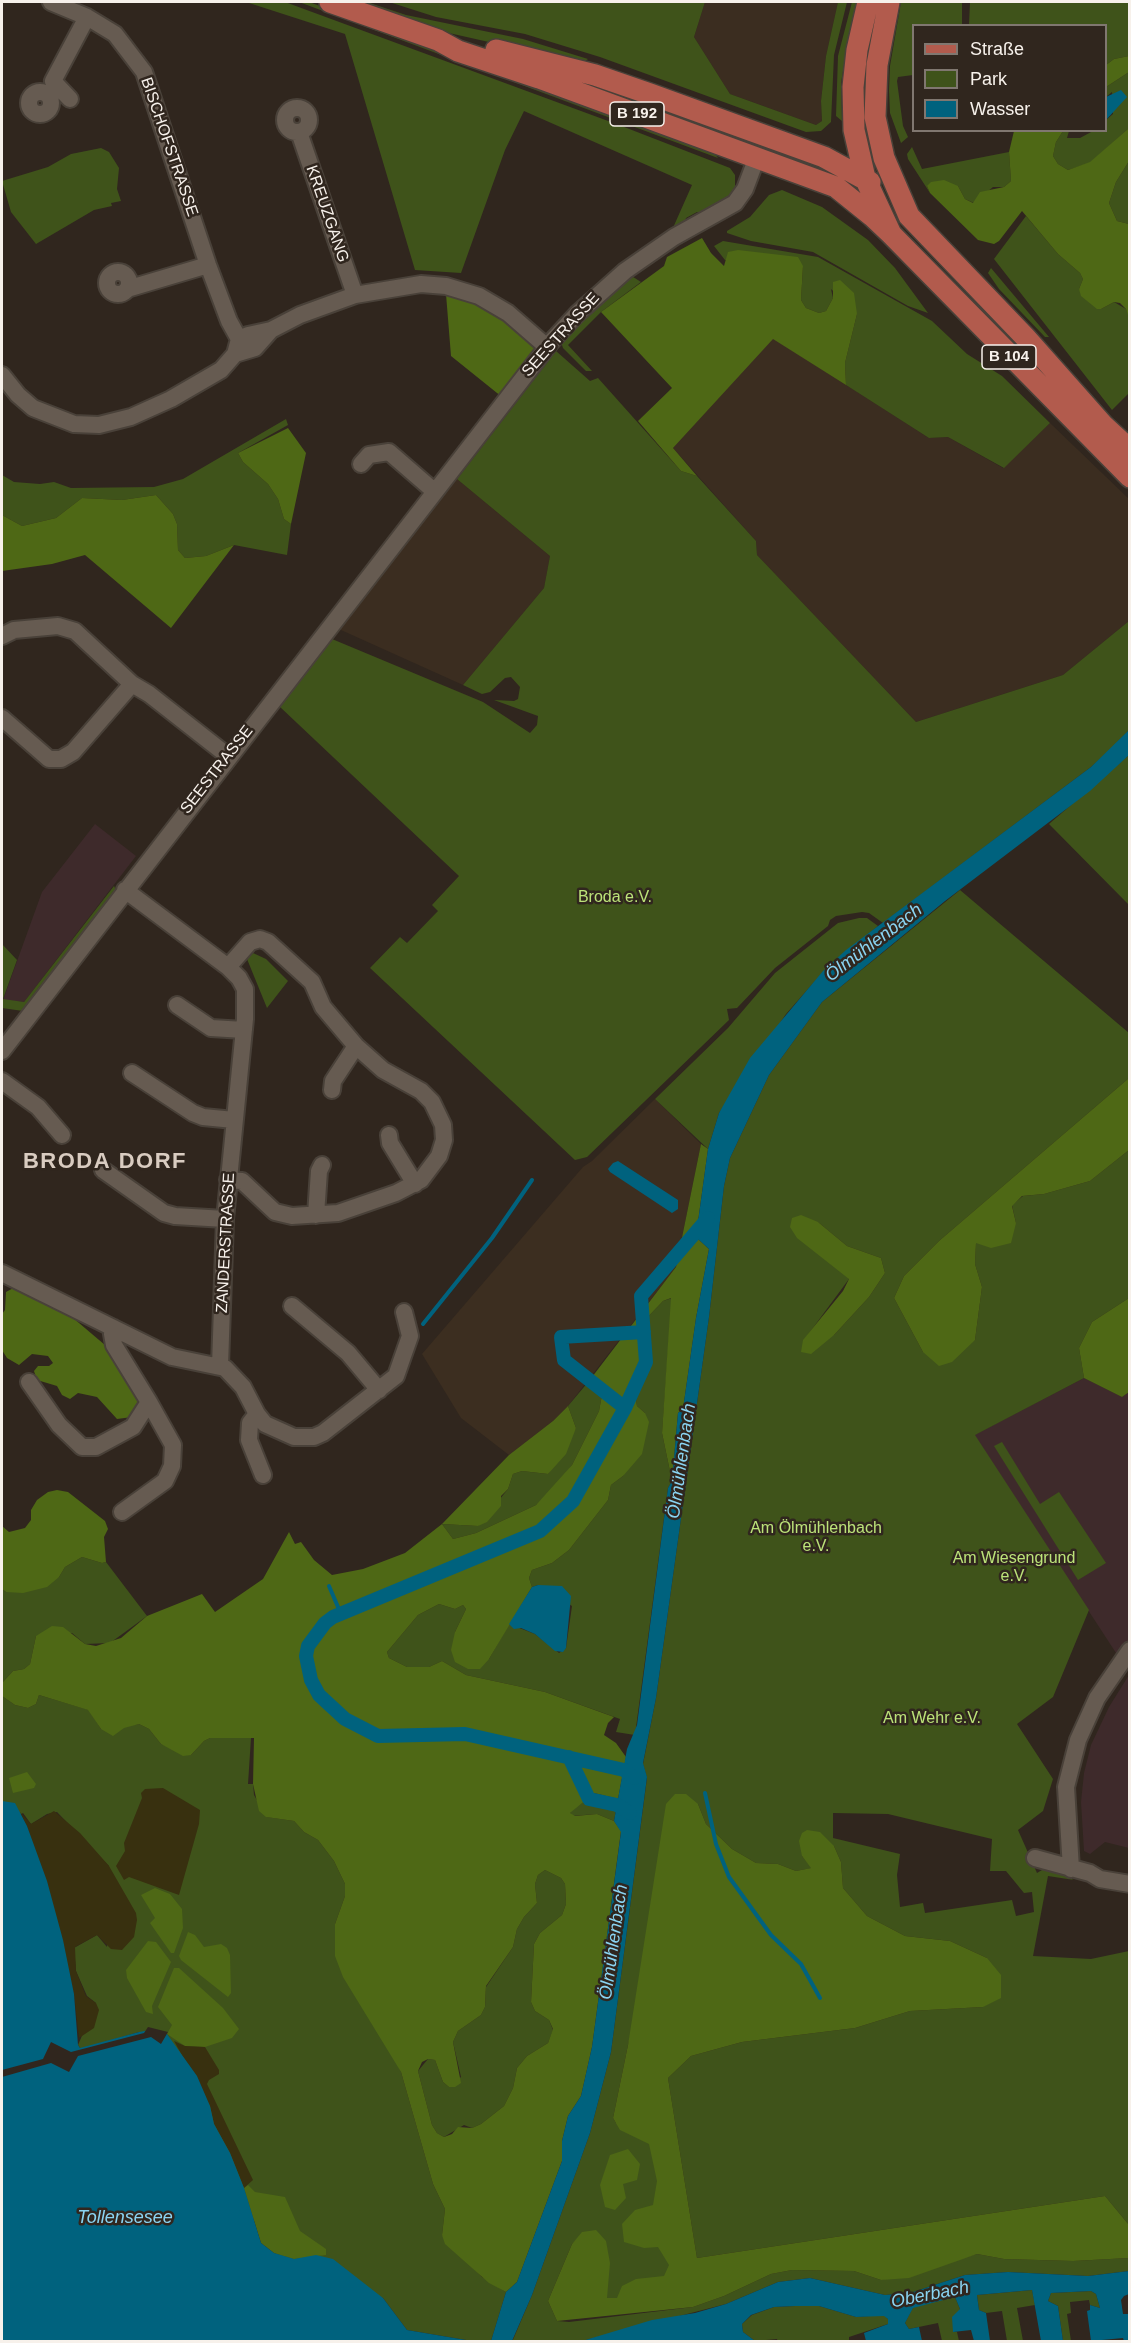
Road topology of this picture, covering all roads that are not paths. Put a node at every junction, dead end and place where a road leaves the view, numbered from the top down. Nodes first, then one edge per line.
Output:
1 (51, 2) edge
2 (330, 2) edge
3 (868, 2) edge
4 (889, 2) edge
5 (87, 17) junction
6 (438, 40) junction
7 (70, 99) dead end
8 (854, 130) junction
9 (299, 132) dead end
10 (764, 136) junction
11 (880, 147) junction
12 (814, 153) junction
13 (757, 157) junction
14 (865, 178) junction
15 (836, 187) junction
16 (909, 216) junction
17 (891, 234) junction
18 (208, 265) junction
19 (127, 289) dead end
20 (355, 295) junction
21 (547, 346) junction
22 (237, 347) junction
23 (2, 375) edge
24 (1130, 450) edge
25 (361, 464) dead end
26 (1130, 477) edge
27 (434, 491) junction
28 (2, 636) edge
29 (132, 684) junction
30 (2, 718) edge
31 (228, 756) junction
32 (125, 890) junction
33 (228, 967) junction
34 (177, 1005) dead end
35 (244, 1030) junction
36 (356, 1046) junction
37 (2, 1051) edge
38 (132, 1073) dead end
39 (2, 1081) edge
40 (332, 1090) dead end
41 (234, 1120) junction
42 (63, 1135) dead end
43 (389, 1136) dead end
44 (322, 1165) dead end
45 (103, 1170) dead end
46 (228, 1180) junction
47 (415, 1184) junction
48 (316, 1215) junction
49 (225, 1219) junction
50 (2, 1274) edge
51 (292, 1305) dead end
52 (404, 1312) dead end
53 (114, 1328) junction
54 (220, 1366) junction
55 (29, 1382) dead end
56 (378, 1390) junction
57 (149, 1402) junction
58 (257, 1414) junction
59 (263, 1475) dead end
60 (122, 1512) dead end
61 (1130, 1650) edge
62 (1035, 1858) dead end
63 (1071, 1869) junction
64 (1130, 1884) edge

1 - 5 street, BISCHOFSTRASSE
2 - 6 main road, B 192
3 - 8 main road, B 104
4 - 11 main road, B 104
5 - 7 street
5 - 18 street, BISCHOFSTRASSE
6 - 10 main road, B 192
6 - 13 main road, B 192
8 - 12 main road
8 - 14 main road, B 104
9 - 20 street, KREUZGANG
10 - 12 main road, B 192
10 - 13 main road
11 - 14 main road
11 - 16 main road, B 104
12 - 14 main road, B 192
13 - 15 main road, B 192
13 - 21 street, SEESTRASSE
14 - 15 main road
14 - 16 main road
14 - 17 main road, B 104
15 - 17 main road, B 192
16 - 24 main road, B 104
17 - 26 main road, B 104
18 - 19 street
18 - 22 street, BISCHOFSTRASSE
20 - 21 street
20 - 22 street
21 - 27 street, SEESTRASSE
22 - 23 street
25 - 27 street
27 - 31 street, SEESTRASSE
28 - 29 street
29 - 30 street
29 - 31 street
31 - 32 street, SEESTRASSE
32 - 33 street, ZANDERSTRASSE
32 - 37 street, SEESTRASSE
33 - 35 street, ZANDERSTRASSE
33 - 36 street
34 - 35 street
35 - 41 street, ZANDERSTRASSE
36 - 40 street
36 - 47 street
38 - 41 street
39 - 42 street
41 - 46 street, ZANDERSTRASSE
43 - 47 street
44 - 48 street
45 - 49 street
46 - 48 street
46 - 49 street, ZANDERSTRASSE
47 - 48 street
49 - 54 street, ZANDERSTRASSE
50 - 53 street
51 - 56 street
52 - 56 street
53 - 54 street
53 - 57 street
54 - 58 street
55 - 57 street
56 - 58 street
57 - 60 street
58 - 59 street
61 - 63 street
62 - 63 street
63 - 64 street

